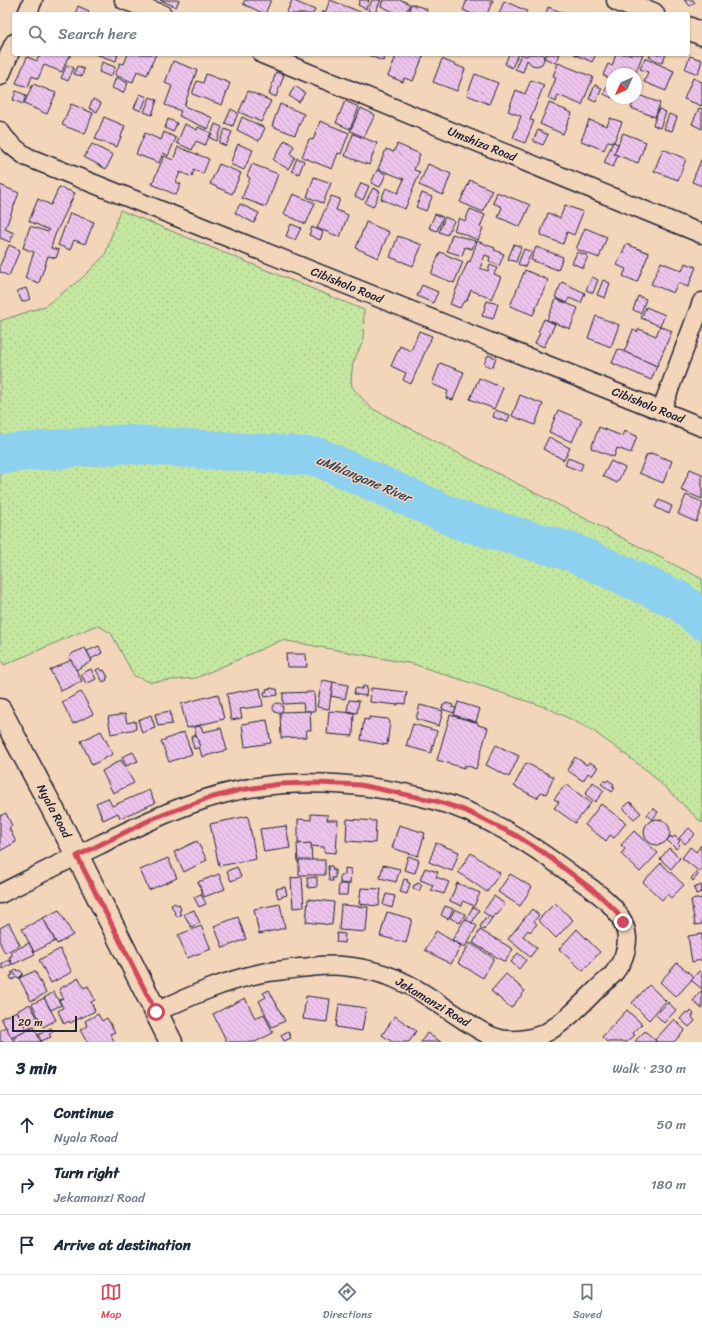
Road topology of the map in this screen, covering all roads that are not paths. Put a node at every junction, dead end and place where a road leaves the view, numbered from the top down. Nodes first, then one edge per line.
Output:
1 (33, 0) edge
2 (124, 0) edge
3 (618, 0) edge
4 (28, 12) edge
5 (157, 12) edge
6 (648, 12) edge
7 (690, 29) edge
8 (702, 34) edge
9 (12, 48) edge
10 (267, 56) edge
11 (0, 76) edge
12 (0, 131) edge
13 (702, 234) edge
14 (702, 302) edge
15 (661, 411) junction
16 (702, 427) edge
17 (0, 710) edge
18 (77, 856) junction
19 (0, 894) edge
20 (156, 1012) junction
21 (171, 1042) edge

1 - 4 street
2 - 5 street
3 - 6 street
7 - 8 street
9 - 11 street
10 - 13 street, Umshiza Road
12 - 15 street, Cibisholo Road
14 - 15 street
15 - 16 street, Cibisholo Road
17 - 18 street, Nyala Road
18 - 19 street, Jekamanzi Road
18 - 20 street, Nyala Road
18 - 20 street, Jekamanzi Road
20 - 21 street, Nyala Road

